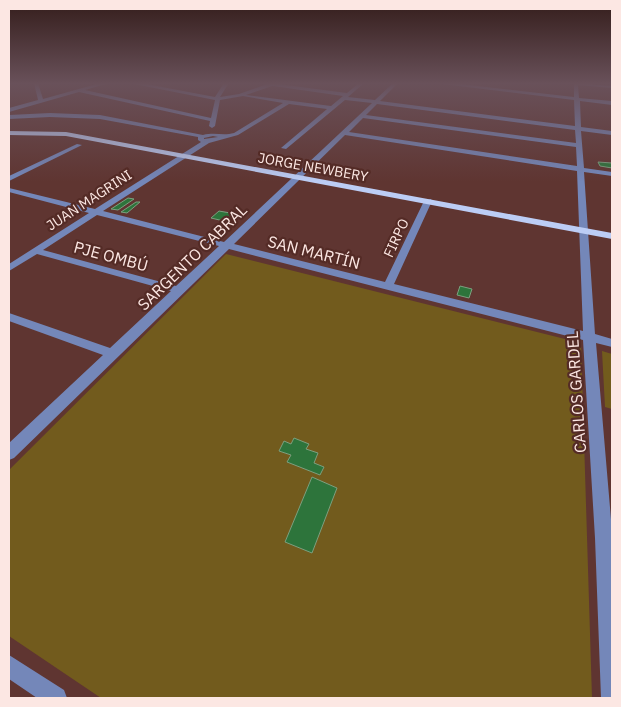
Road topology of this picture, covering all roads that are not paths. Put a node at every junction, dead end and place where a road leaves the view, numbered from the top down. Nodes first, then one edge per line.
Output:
1 (30, 116) edge
2 (75, 116) edge
3 (196, 116) edge
4 (215, 116) edge
5 (265, 116) edge
6 (322, 116) edge
7 (362, 116) joint
8 (468, 116) edge
9 (485, 116) edge
10 (578, 116) edge
11 (9, 117) edge
12 (214, 120) junction
13 (579, 128) junction
14 (9, 133) edge
15 (344, 133) junction
16 (460, 133) junction
17 (612, 133) edge
18 (206, 137) junction
19 (79, 145) dead end
20 (579, 145) junction
21 (284, 148) dead end
22 (184, 156) junction
23 (580, 169) junction
24 (612, 174) edge
25 (298, 176) junction
26 (9, 179) edge
27 (9, 190) edge
28 (428, 201) junction
29 (94, 213) junction
30 (583, 230) junction
31 (612, 236) edge
32 (224, 246) junction
33 (36, 251) junction
34 (9, 268) edge
35 (388, 286) junction
36 (178, 290) junction
37 (9, 317) edge
38 (589, 337) junction
39 (612, 343) edge
40 (113, 354) junction
41 (12, 445) edge
42 (608, 539) edge
43 (9, 666) edge
44 (56, 698) edge
45 (612, 698) edge

1 - 11 street
2 - 18 street
3 - 12 street
4 - 12 street
5 - 18 street
6 - 21 street
7 - 15 street, SARGENTO CABRAL
7 - 16 street
8 - 16 street
9 - 13 street
10 - 13 street, CARLOS GARDEL
12 - 18 street
13 - 17 street
13 - 20 street, CARLOS GARDEL
14 - 22 main road, JORGE NEWBERY
15 - 23 street
15 - 25 street, SARGENTO CABRAL
16 - 20 street
18 - 22 street, JUAN MAGRINI
19 - 26 street
20 - 23 street, CARLOS GARDEL
22 - 25 main road, JORGE NEWBERY
22 - 29 street, JUAN MAGRINI
23 - 24 street
23 - 30 street, CARLOS GARDEL
25 - 28 main road, JORGE NEWBERY
25 - 32 street, SARGENTO CABRAL
27 - 29 street, SAN MARTÍN
28 - 30 main road, JORGE NEWBERY
28 - 35 street, FIRPO
29 - 32 street, SAN MARTÍN
29 - 33 street, JUAN MAGRINI
30 - 31 main road, JORGE NEWBERY
30 - 38 street, CARLOS GARDEL
32 - 35 street, SAN MARTÍN
32 - 36 street, SARGENTO CABRAL
33 - 34 street, JUAN MAGRINI
33 - 36 street, PJE OMBÚ
35 - 38 street, SAN MARTÍN
36 - 40 street, SARGENTO CABRAL
37 - 40 street
38 - 39 street, SAN MARTÍN
38 - 42 street, CARLOS GARDEL
40 - 41 street, SARGENTO CABRAL
42 - 45 street, CARLOS GARDEL
43 - 44 street

